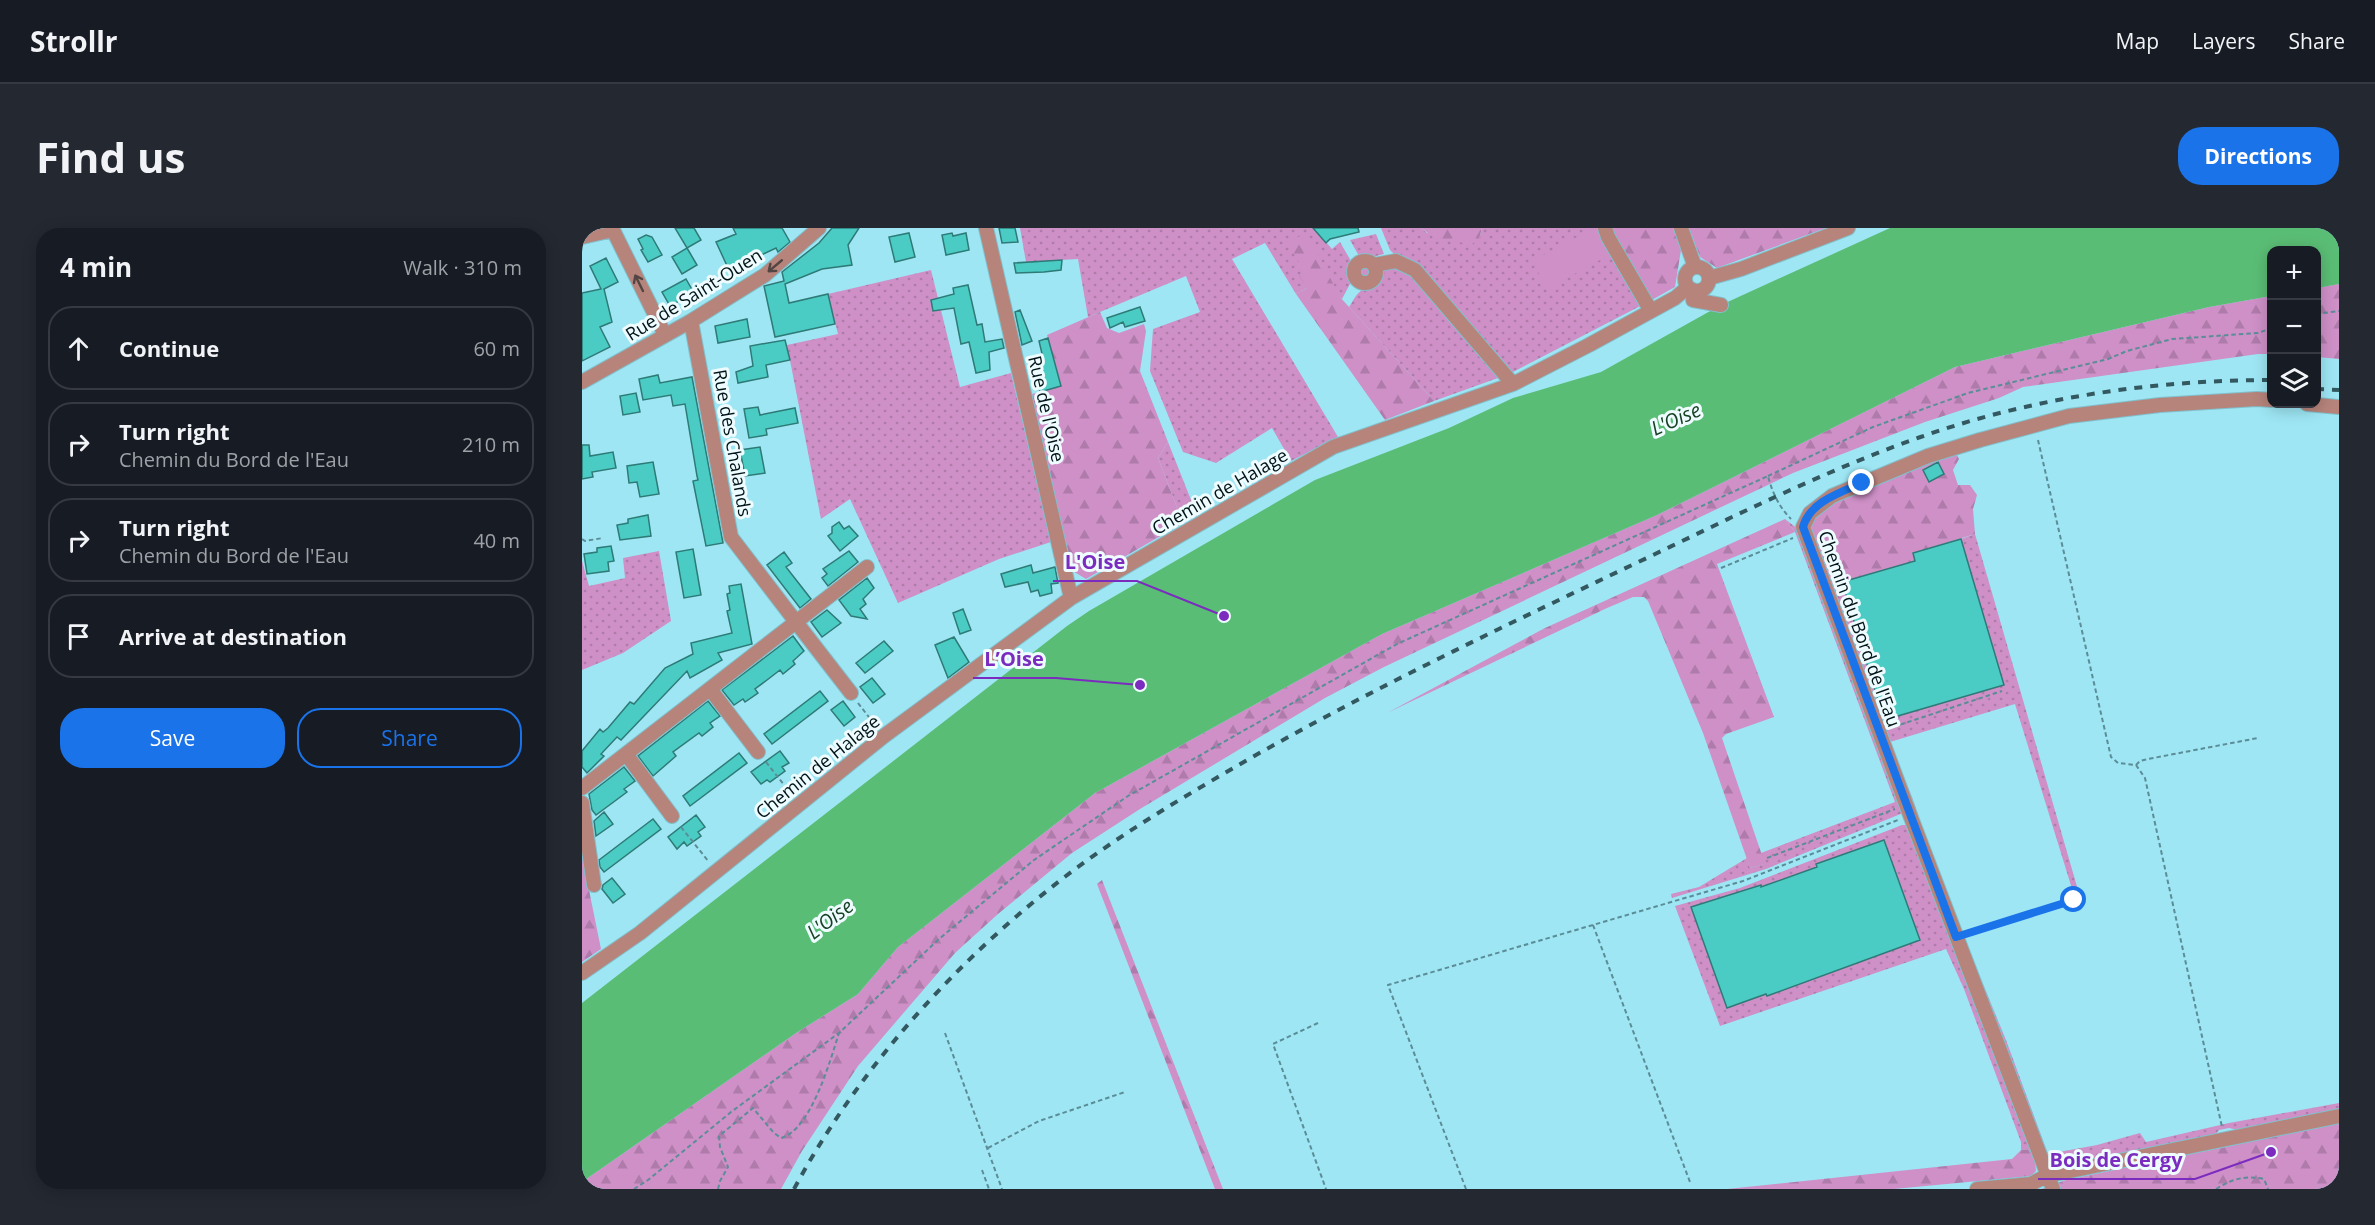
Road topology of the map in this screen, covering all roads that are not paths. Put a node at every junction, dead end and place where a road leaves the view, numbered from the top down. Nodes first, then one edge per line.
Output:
1 (986, 228) edge
2 (1605, 228) edge
3 (1681, 228) edge
4 (1848, 228) edge
5 (612, 229) edge
6 (814, 230) edge
7 (582, 237) edge
8 (1374, 266) dead end
9 (1695, 267) junction
10 (1709, 278) junction
11 (1690, 289) junction
12 (1721, 305) dead end
13 (1651, 311) junction
14 (691, 321) junction
15 (665, 335) junction
16 (582, 382) edge
17 (1513, 384) junction
18 (2267, 400) edge
19 (2321, 405) edge
20 (2339, 407) edge
21 (867, 567) dead end
22 (1071, 598) junction
23 (796, 622) junction
24 (710, 689) junction
25 (851, 693) road end
26 (758, 752) road end
27 (626, 754) junction
28 (582, 788) edge
29 (582, 803) edge
30 (672, 816) road end
31 (594, 885) dead end
32 (582, 973) edge
33 (2339, 1116) edge
34 (2046, 1176) junction
35 (1977, 1189) edge
36 (2053, 1189) edge

1 - 22 street, Rue de l'Oise
2 - 13 street
3 - 9 street
4 - 10 street
5 - 7 street
15 -> 5 street
6 -> 14 street, Rue de Saint-Ouen
8 - 17 street
9 - 10 street
9 - 11 street
10 - 11 street
11 - 12 street
11 - 13 street, Chemin de Halage
13 - 17 street, Chemin de Halage
14 - 15 street, Rue de Saint-Ouen
14 - 23 street, Rue des Chalands
15 - 16 street, Rue de Saint-Ouen
17 - 22 street, Chemin de Halage
18 - 34 street, Chemin du Bord de l'Eau
19 - 20 street
21 - 23 street
22 - 32 street, Chemin de Halage
23 - 24 street
23 - 25 street, Rue des Chalands
24 - 26 street
24 - 27 street
27 - 28 street
27 - 30 street
29 - 31 street
33 - 34 street
34 - 35 street
34 - 36 street, Chemin du Bord de l'Eau

